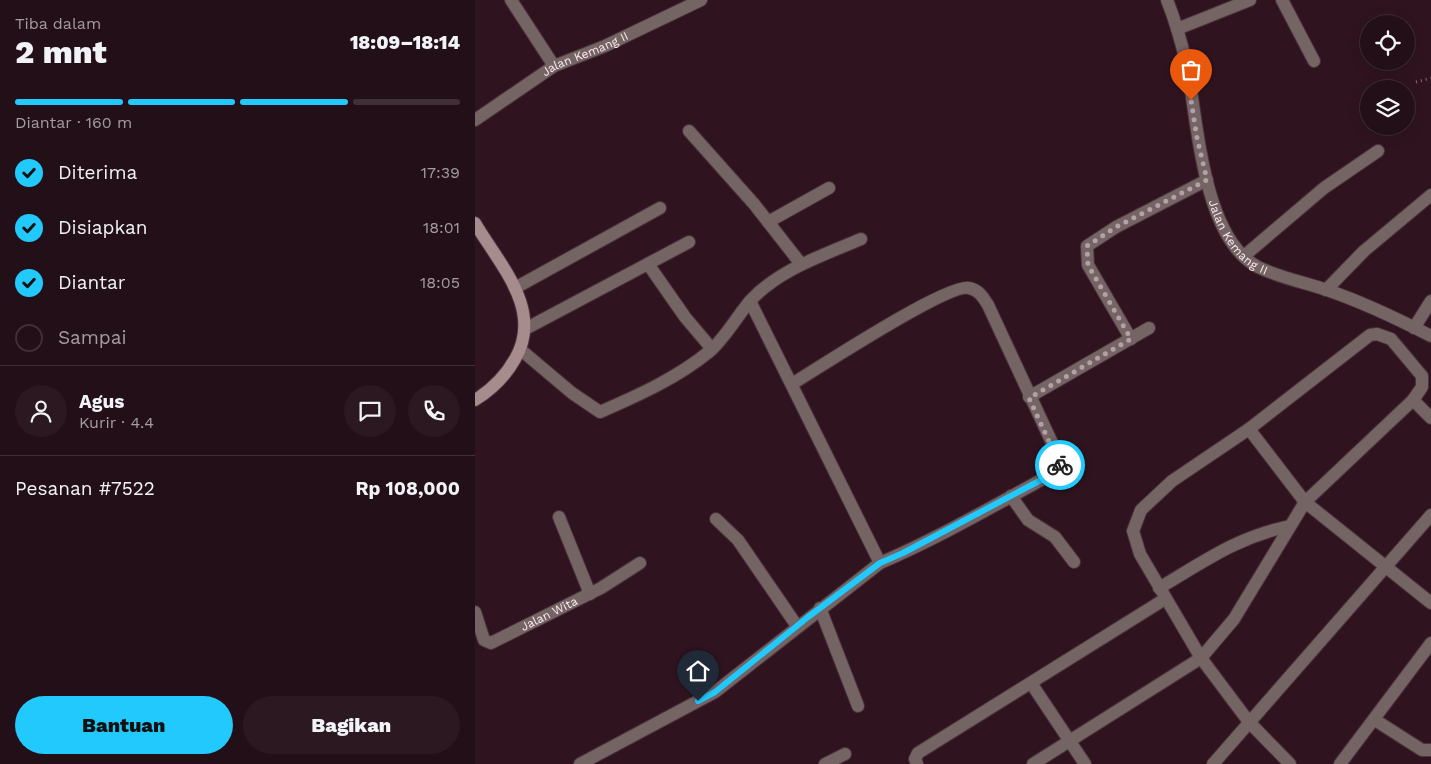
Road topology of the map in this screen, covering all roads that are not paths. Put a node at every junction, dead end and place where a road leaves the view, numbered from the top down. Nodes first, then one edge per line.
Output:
1 (511, 0) edge
2 (701, 0) edge
3 (1167, 0) edge
4 (1250, 0) edge
5 (1282, 0) edge
6 (1177, 29) junction
7 (1314, 61) dead end
8 (554, 66) junction
9 (475, 120) edge
10 (689, 132) dead end
11 (1378, 151) dead end
12 (1207, 180) junction
13 (829, 188) dead end
14 (1431, 195) edge
15 (660, 208) dead end
16 (768, 222) junction
17 (475, 223) edge
18 (861, 239) dead end
19 (689, 242) dead end
20 (1244, 256) junction
21 (648, 264) junction
22 (801, 264) junction
23 (515, 288) junction
24 (1326, 290) junction
25 (750, 301) junction
26 (1431, 301) edge
27 (527, 328) junction
28 (1149, 328) dead end
29 (1414, 328) junction
30 (1431, 336) edge
31 (1131, 339) junction
32 (712, 349) junction
33 (521, 350) junction
34 (792, 384) junction
35 (1029, 398) junction
36 (475, 400) edge
37 (1413, 400) junction
38 (1431, 418) edge
39 (1249, 429) junction
40 (1011, 496) junction
41 (1305, 502) junction
42 (1431, 515) edge
43 (559, 517) dead end
44 (716, 519) dead end
45 (1290, 526) junction
46 (640, 562) dead end
47 (1074, 562) dead end
48 (880, 563) junction
49 (1385, 566) junction
50 (589, 594) junction
51 (1162, 594) junction
52 (1431, 603) edge
53 (820, 608) junction
54 (475, 612) edge
55 (797, 626) junction
56 (1431, 643) edge
57 (1201, 658) junction
58 (1031, 683) junction
59 (858, 706) dead end
60 (1375, 720) junction
61 (1249, 722) junction
62 (1069, 741) junction
63 (1428, 752) edge
64 (845, 754) dead end
65 (1215, 760) edge
66 (580, 764) edge
67 (825, 764) edge
68 (917, 764) edge
69 (1033, 764) edge
70 (1085, 764) edge
71 (1206, 764) edge
72 (1290, 764) edge
73 (1341, 764) edge

1 - 8 street
2 - 8 street, Jalan Kemang II
3 - 6 street, Jalan Kemang II
4 - 6 street
5 - 7 street
6 - 12 street, Jalan Kemang II
8 - 9 street, Jalan Kemang II
10 - 16 street
11 - 20 street
12 - 20 street, Jalan Kemang II
12 - 31 street
13 - 16 street
14 - 24 street
15 - 23 street
16 - 22 street
17 - 23 street
18 - 22 street
19 - 21 street
20 - 24 street, Jalan Kemang II
21 - 27 street
21 - 32 street
22 - 25 street
23 - 27 street
24 - 29 street, Jalan Kemang II
25 - 32 street
25 - 34 street
26 - 29 street
27 - 33 street
28 - 31 street
29 - 30 street, Jalan Kemang II
31 - 35 street
32 - 33 street
33 - 36 street
34 - 35 street
34 - 48 street
35 - 40 street
37 - 38 street
37 - 39 street
37 - 41 street
39 - 41 street
39 - 51 street
40 - 47 street
40 - 48 street
41 - 45 street
41 - 49 street
42 - 49 street
43 - 50 street
44 - 55 street
45 - 51 street
45 - 57 street
46 - 50 street, Jalan Wita
48 - 53 street
49 - 52 street
49 - 61 street
50 - 54 street, Jalan Wita
51 - 57 street
51 - 58 street
53 - 55 street
53 - 59 street
55 - 66 street
56 - 60 street
57 - 61 street
57 - 62 street
58 - 62 street
58 - 68 street
60 - 63 street
60 - 73 street
61 - 65 street
61 - 72 street
62 - 69 street
62 - 70 street
64 - 67 street
65 - 71 street

